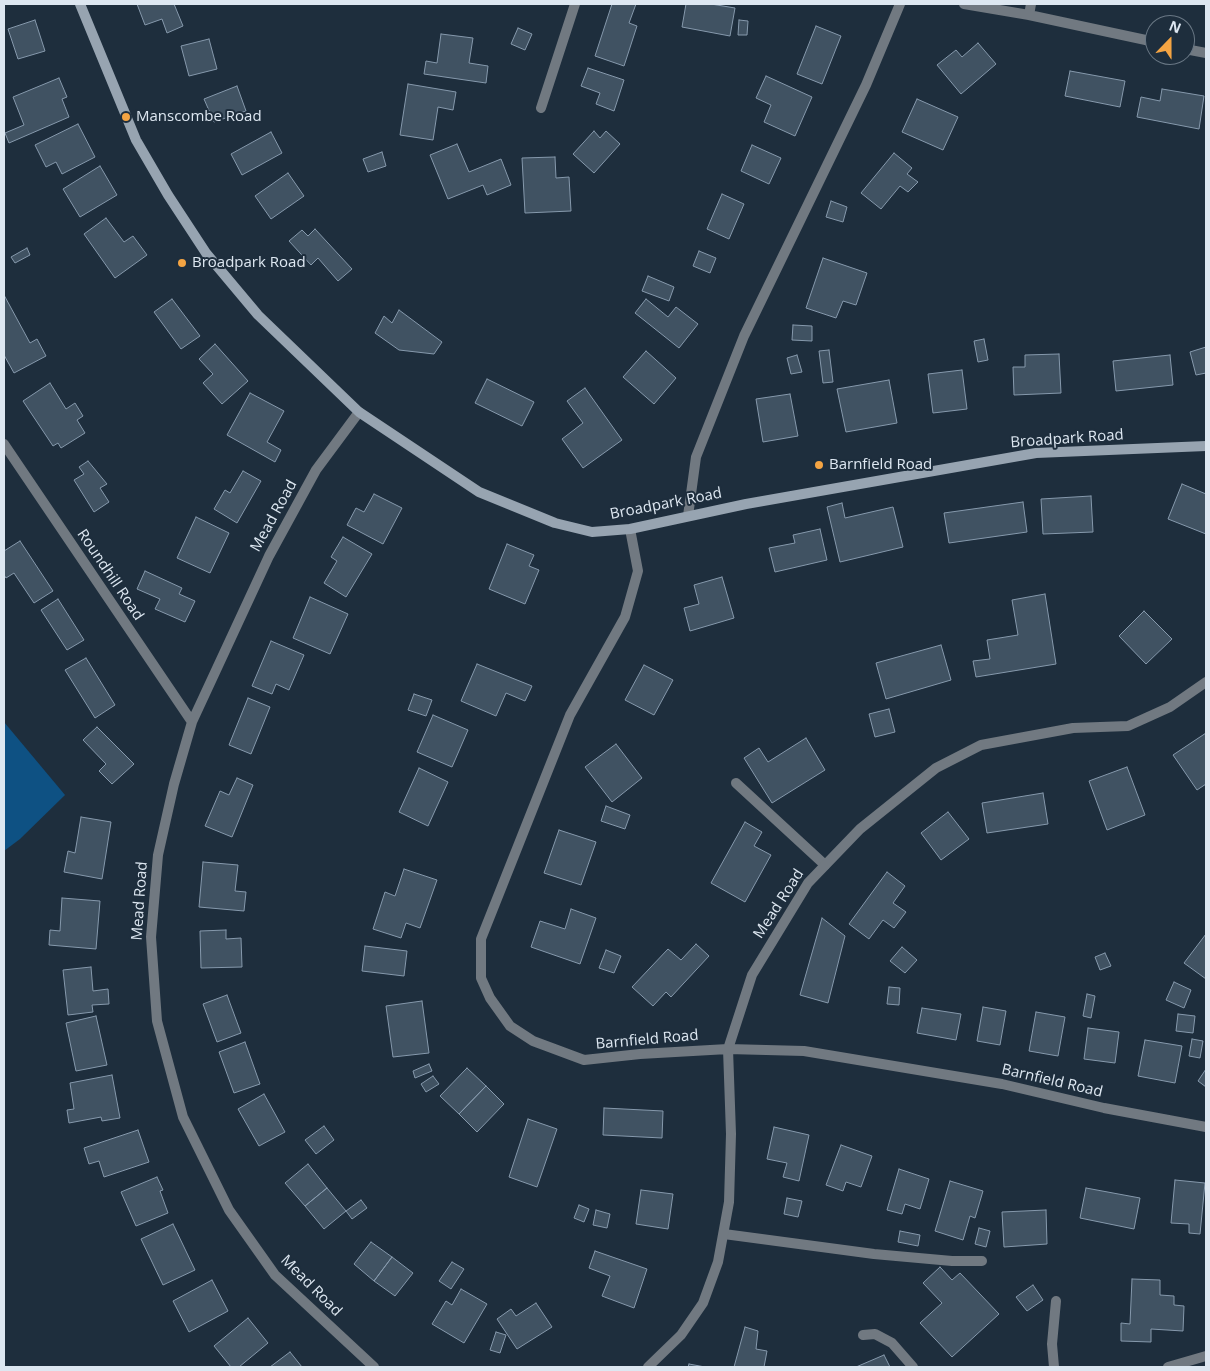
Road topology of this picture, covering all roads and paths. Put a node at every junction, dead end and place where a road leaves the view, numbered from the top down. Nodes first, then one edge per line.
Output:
1 (80, 4) edge
2 (575, 4) edge
3 (900, 4) edge
4 (964, 4) edge
5 (1031, 4) edge
6 (1029, 15) junction
7 (1145, 40) edge
8 (541, 108) dead end
9 (359, 412) junction
10 (4, 444) edge
11 (1206, 446) edge
12 (688, 516) junction
13 (630, 529) junction
14 (1206, 682) edge
15 (192, 722) junction
16 (736, 783) dead end
17 (824, 865) junction
18 (728, 1049) junction
19 (1206, 1127) edge
20 (724, 1234) junction
21 (982, 1262) dead end
22 (1056, 1301) dead end
23 (863, 1335) dead end
24 (1206, 1356) edge
25 (374, 1367) edge
26 (648, 1367) edge
27 (913, 1367) edge
28 (1054, 1367) edge
29 (1168, 1367) edge

1 - 9 street, Broadpark Road
2 - 8 street
3 - 12 street
4 - 6 street
5 - 6 street
6 - 7 street
9 - 13 street, Broadpark Road
9 - 15 street, Mead Road
10 - 15 street, Roundhill Road
11 - 12 street, Broadpark Road
12 - 13 street, Broadpark Road
13 - 18 street, Barnfield Road
14 - 17 street, Mead Road
15 - 25 street, Mead Road
16 - 17 street
17 - 18 street, Mead Road
18 - 19 street, Barnfield Road
18 - 20 street, Mead Road
20 - 21 street
20 - 26 street, Mead Road
22 - 28 street
23 - 27 street
24 - 29 street

